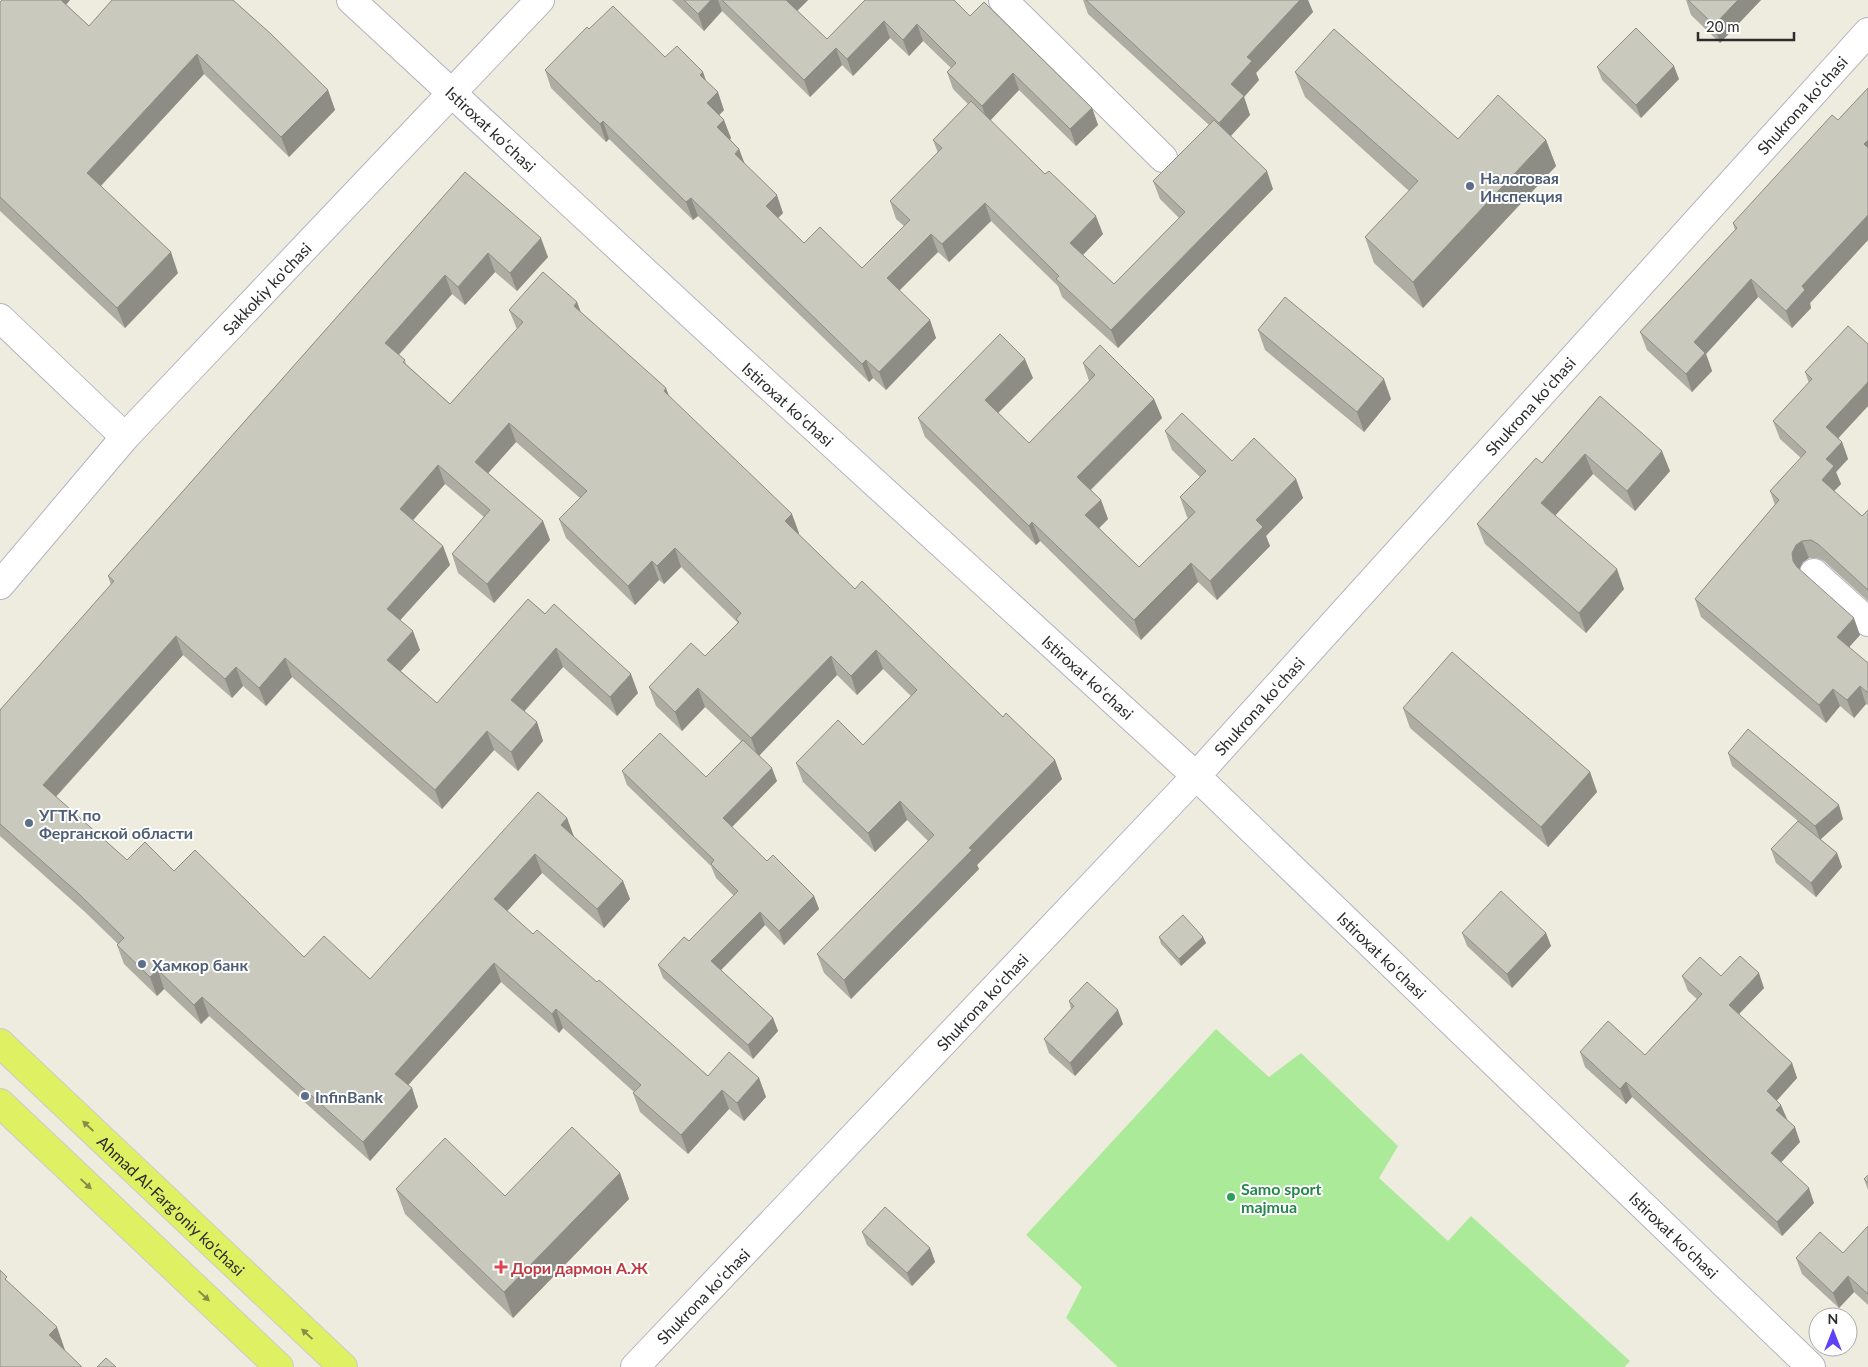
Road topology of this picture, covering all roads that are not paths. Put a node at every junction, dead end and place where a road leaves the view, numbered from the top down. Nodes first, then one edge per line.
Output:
1 (351, 0) edge
2 (540, 0) edge
3 (1003, 0) edge
4 (1868, 32) edge
5 (452, 93) junction
6 (1163, 158) dead end
7 (0, 318) edge
8 (125, 436) junction
9 (1814, 572) dead end
10 (0, 584) edge
11 (1868, 622) edge
12 (1196, 776) junction
13 (0, 1043) edge
14 (0, 1103) edge
15 (279, 1367) edge
16 (343, 1367) edge
17 (635, 1367) edge
18 (1812, 1367) edge

1 - 5 street, Istiroxat koʻchasi
2 - 5 street, Sakkokiy ko'chasi
3 - 6 street
4 - 12 street, Shukrona koʻchasi
5 - 8 street, Sakkokiy ko'chasi
5 - 12 street, Istiroxat koʻchasi
7 - 8 street
8 - 10 street, Sakkokiy ko'chasi
9 - 11 street
12 - 17 street, Shukrona koʻchasi
12 - 18 street, Istiroxat koʻchasi
16 -> 13 main road, Ahmad Al-Farg'oniy ko'chasi
14 -> 15 main road

